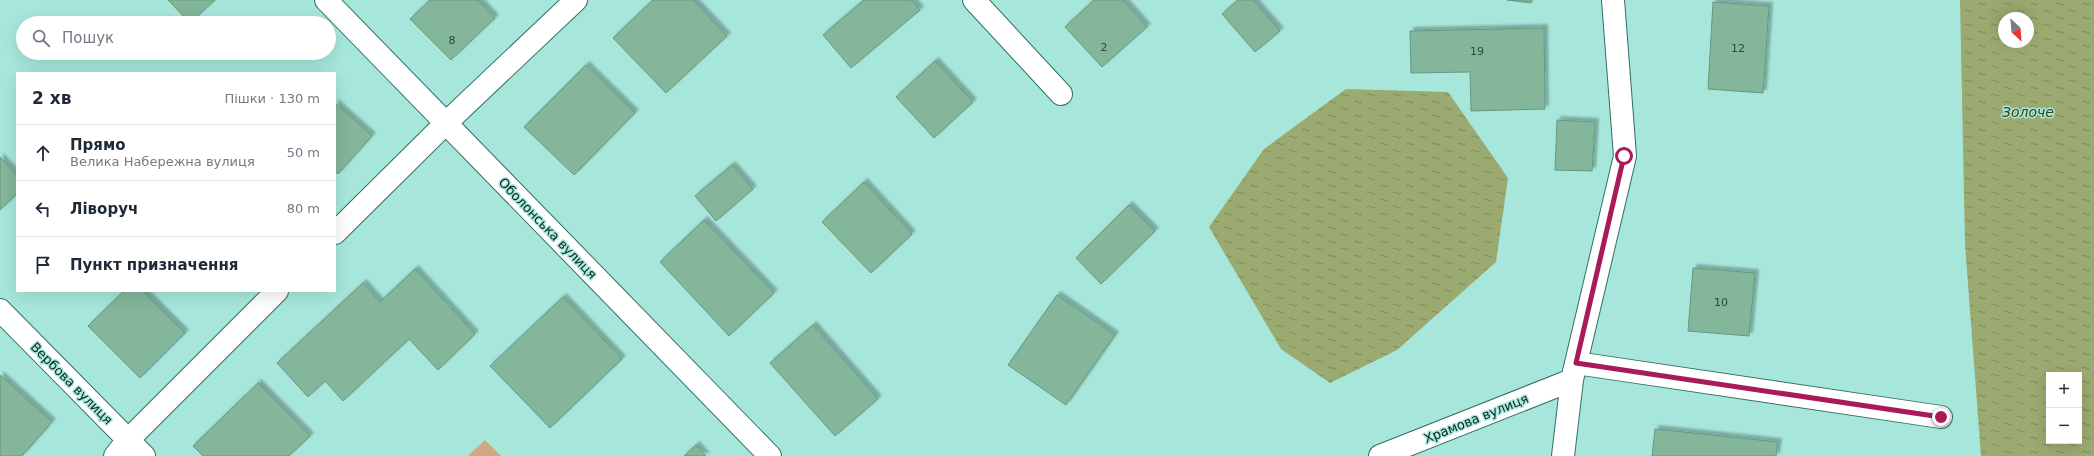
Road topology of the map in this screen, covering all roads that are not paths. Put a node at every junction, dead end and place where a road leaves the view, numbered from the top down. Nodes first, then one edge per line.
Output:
1 (326, 0) edge
2 (576, 0) edge
3 (974, 0) edge
4 (1613, 0) edge
5 (1061, 94) dead end
6 (446, 123) junction
7 (336, 232) edge
8 (276, 292) edge
9 (0, 310) edge
10 (1574, 372) junction
11 (1941, 417) dead end
12 (121, 448) edge
13 (144, 456) edge
14 (770, 456) edge
15 (1380, 456) edge
16 (1563, 456) edge

1 - 6 street, Оболонська вулиця
2 - 6 street
3 - 5 street
4 - 10 street
6 - 7 street
6 - 14 street, Оболонська вулиця
8 - 12 street
9 - 12 street, Вербова вулиця
10 - 11 street
10 - 15 street, Храмова вулиця
10 - 16 street
12 - 13 street, Вербова вулиця

